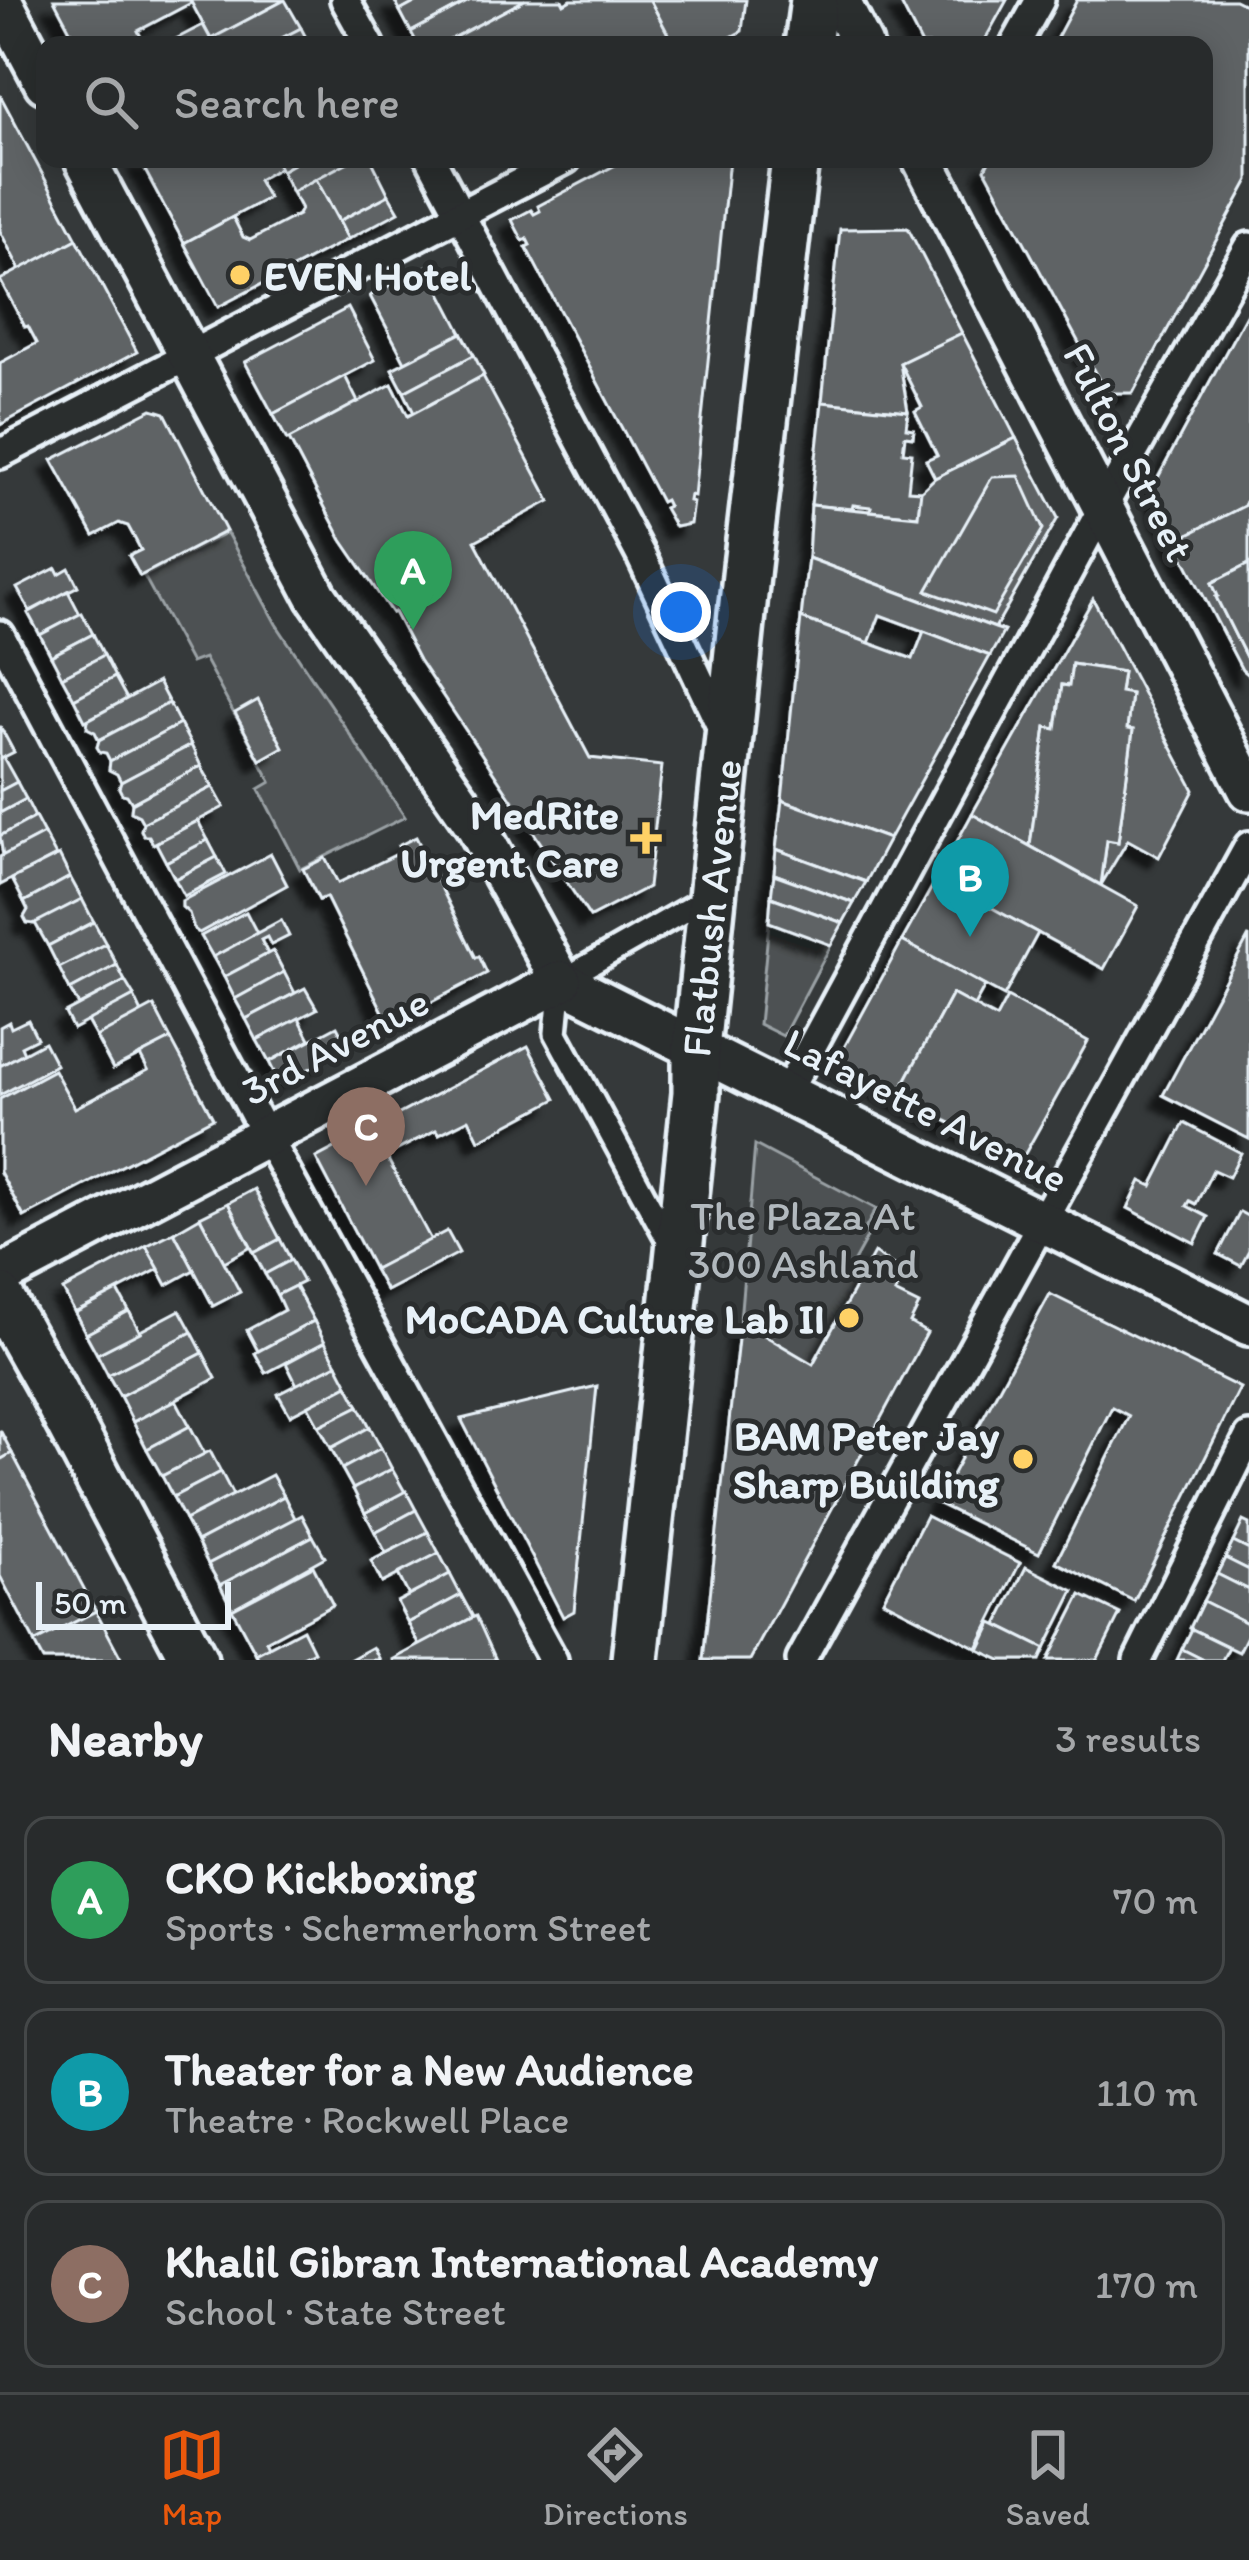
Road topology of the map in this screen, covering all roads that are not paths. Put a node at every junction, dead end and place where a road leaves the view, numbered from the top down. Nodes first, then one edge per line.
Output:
1 (1, 0) edge
2 (345, 0) edge
3 (1040, 0) edge
4 (811, 24) edge
5 (365, 36) edge
6 (840, 36) edge
7 (1020, 36) edge
8 (36, 66) edge
9 (91, 168) edge
10 (436, 168) edge
11 (548, 168) edge
12 (794, 168) edge
13 (935, 168) edge
14 (459, 214) junction
15 (1249, 247) edge
16 (190, 357) junction
17 (0, 454) edge
18 (1103, 507) junction
19 (0, 635) edge
20 (728, 741) junction
21 (1249, 790) edge
22 (1249, 846) edge
23 (712, 895) junction
24 (561, 981) junction
25 (696, 1049) junction
26 (786, 1094) junction
27 (266, 1136) junction
28 (1040, 1222) junction
29 (679, 1260) junction
30 (0, 1276) edge
31 (0, 1298) edge
32 (1249, 1325) edge
33 (1249, 1437) edge
34 (194, 1660) edge
35 (553, 1660) edge
36 (635, 1660) edge
37 (801, 1660) edge
38 (1138, 1660) edge

1 - 8 main road
2 - 5 street
3 - 7 street
4 - 6 main road
9 - 16 main road
10 - 14 street
11 - 14 street
12 - 20 main road, Flatbush Avenue
13 - 18 main road, Fulton Street
14 - 16 street
14 - 20 street
15 - 18 street
16 - 17 street
16 - 24 main road
18 - 21 main road, Fulton Street
18 - 26 street
19 - 27 street
20 - 23 main road, Flatbush Avenue
22 - 28 street
23 - 24 street, 3rd Avenue
23 - 25 main road, Flatbush Avenue
24 - 25 main road, Lafayette Avenue
24 - 27 main road, 3rd Avenue
24 - 29 street
25 - 26 main road, Lafayette Avenue
25 - 29 main road, Flatbush Avenue
26 - 28 main road, Lafayette Avenue
27 - 30 main road, 3rd Avenue
27 - 35 street
28 - 32 main road, Lafayette Avenue
28 - 37 street
29 - 36 main road, Flatbush Avenue
31 - 34 main road
33 - 38 street

